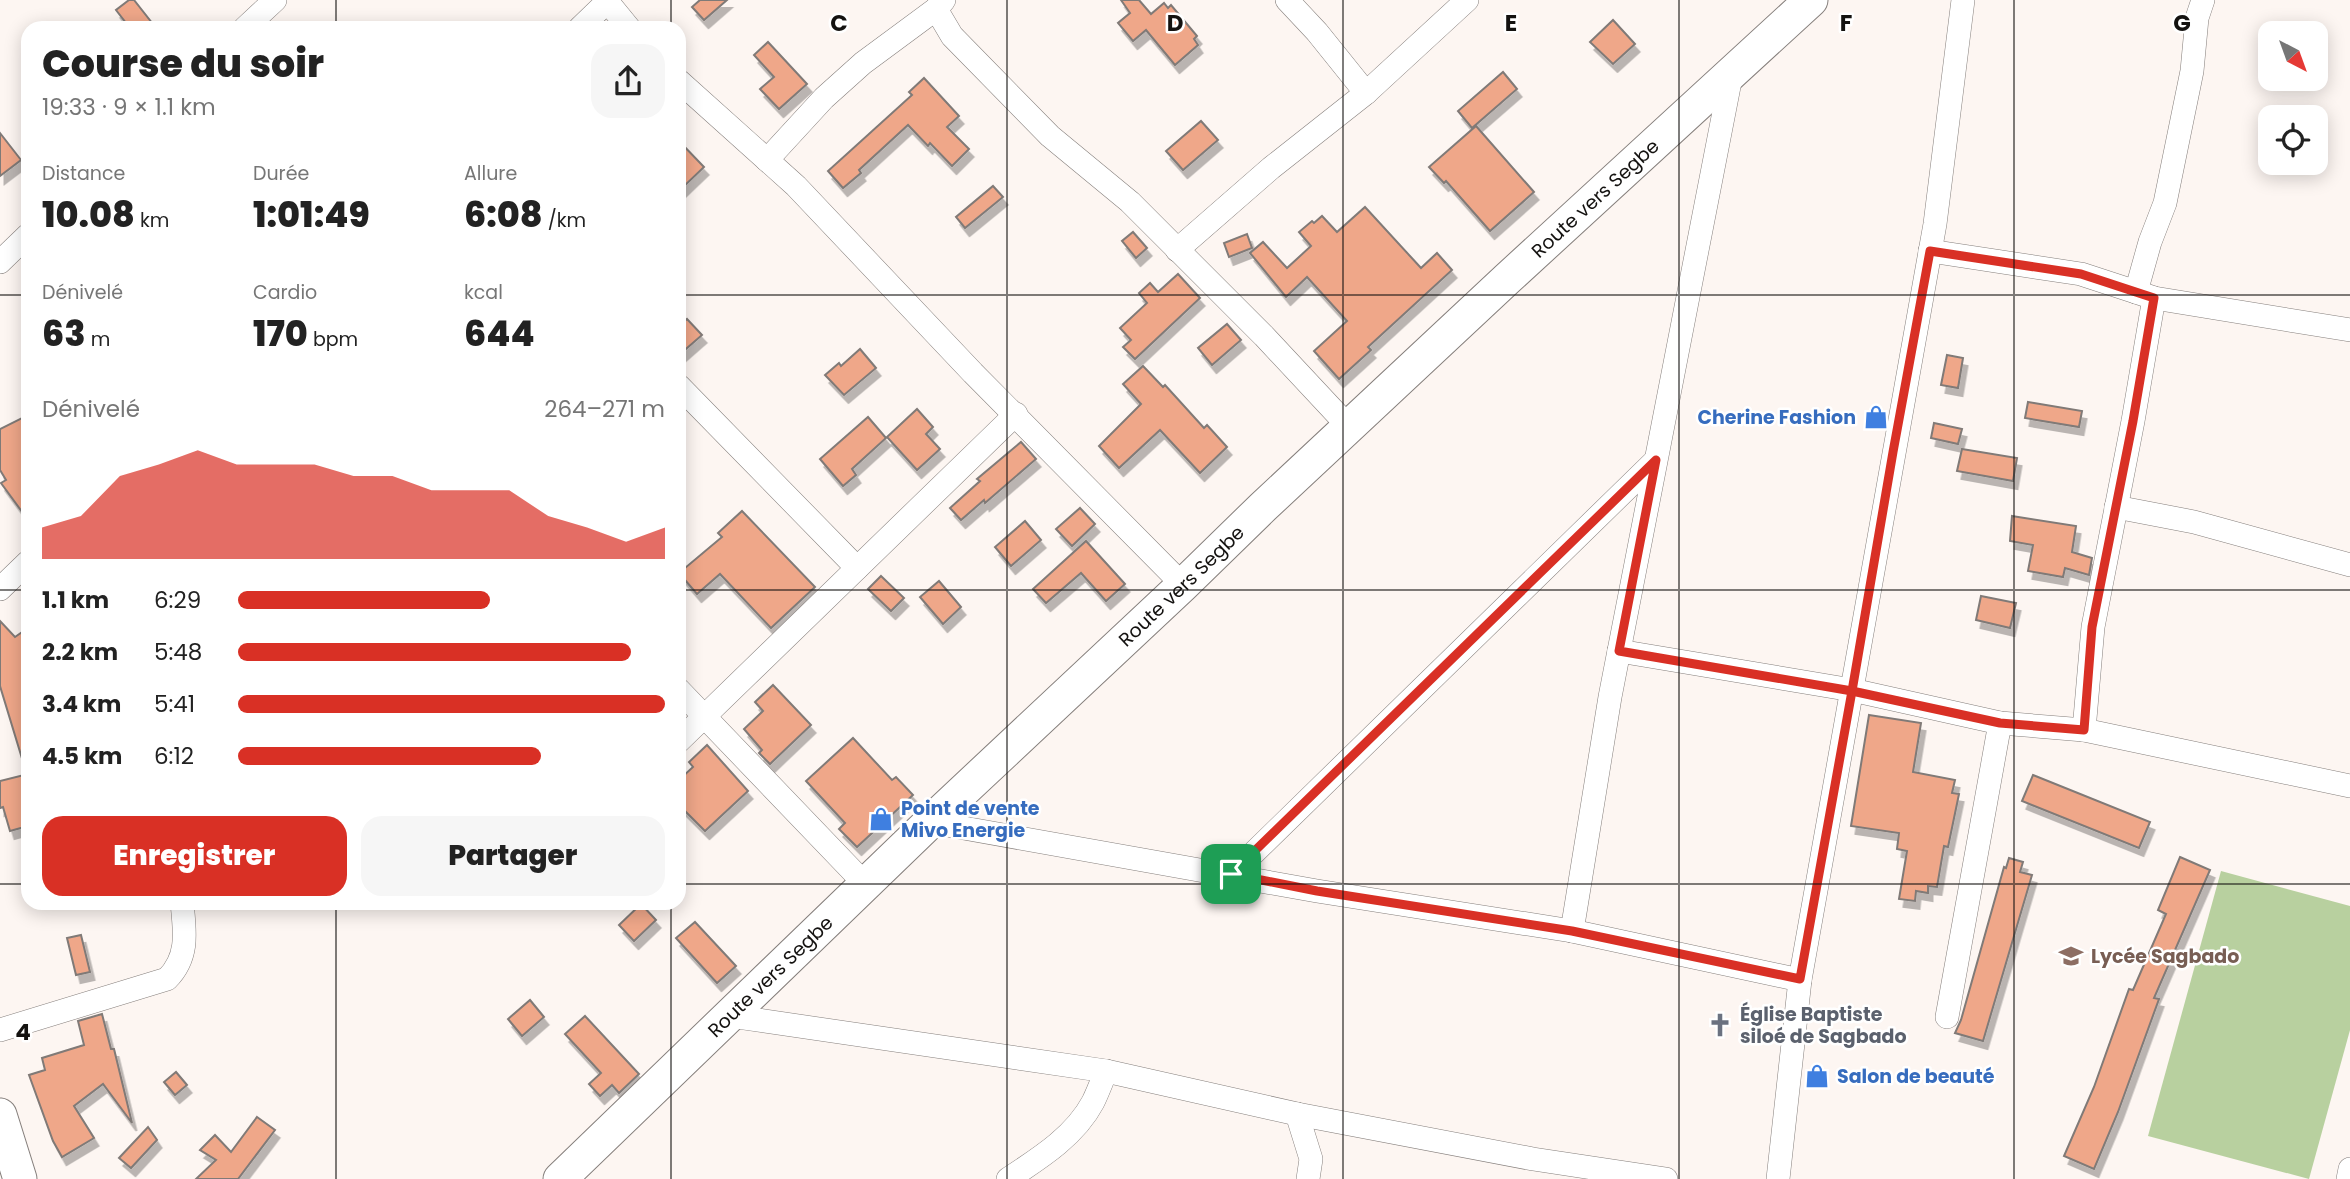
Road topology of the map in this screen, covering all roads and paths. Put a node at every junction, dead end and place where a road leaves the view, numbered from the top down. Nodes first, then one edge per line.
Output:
1 (275, 0) edge
2 (607, 0) edge
3 (1286, 0) edge
4 (1466, 0) edge
5 (1811, 0) edge
6 (1963, 0) edge
7 (2203, 0) edge
8 (940, 5) edge
9 (252, 21) edge
10 (587, 21) edge
11 (624, 21) edge
12 (1732, 71) junction
13 (686, 87) edge
14 (1366, 93) junction
15 (767, 160) junction
16 (21, 242) edge
17 (1177, 250) junction
18 (1930, 251) junction
19 (0, 262) edge
20 (2145, 295) junction
21 (2350, 330) edge
22 (686, 393) edge
23 (1016, 414) junction
24 (1349, 427) junction
25 (1656, 460) junction
26 (2116, 507) junction
27 (2350, 565) edge
28 (857, 568) junction
29 (21, 569) edge
30 (1183, 585) junction
31 (0, 589) edge
32 (1619, 651) junction
33 (1852, 691) junction
34 (686, 697) edge
35 (704, 716) junction
36 (2000, 723) junction
37 (2084, 730) junction
38 (686, 734) edge
39 (2350, 786) edge
40 (930, 822) junction
41 (1231, 874) junction
42 (866, 885) junction
43 (183, 910) edge
44 (1572, 931) junction
45 (1800, 979) junction
46 (730, 1016) junction
47 (1947, 1017) dead end
48 (0, 1030) edge
49 (1106, 1071) junction
50 (1297, 1114) junction
51 (0, 1115) edge
52 (1531, 1169) edge
53 (2350, 1169) edge
54 (20, 1179) edge
55 (560, 1179) edge
56 (1009, 1179) edge
57 (1308, 1179) edge
58 (1666, 1179) edge
59 (1778, 1179) edge
60 (2348, 1179) edge

1 - 9 street
2 - 10 street
2 - 11 street
3 - 14 street
4 - 14 street
5 - 12 main road, Route vers Segbe
6 - 18 street
7 - 20 street
8 - 15 street
8 - 17 street
12 - 24 main road, Route vers Segbe
12 - 25 street
13 - 15 street
14 - 17 street
15 - 23 street
16 - 19 street
17 - 24 street
18 - 20 street
18 - 33 street
20 - 21 street
20 - 26 street
22 - 28 street
23 - 28 street
23 - 30 street
24 - 30 main road, Route vers Segbe
25 - 32 street
25 - 41 street
26 - 27 street
26 - 37 street
28 - 35 street
29 - 31 street
30 - 40 main road, Route vers Segbe
32 - 33 street
32 - 44 street
33 - 36 street
33 - 45 street
34 - 35 street
35 - 38 street
35 - 42 street
36 - 37 street
36 - 47 street
37 - 39 street
40 - 41 street
40 - 42 main road, Route vers Segbe
41 - 44 street
42 - 46 main road, Route vers Segbe
43 - 48 street
44 - 45 street
45 - 59 street
46 - 49 street
46 - 55 main road, Route vers Segbe
49 - 50 street
49 - 56 street
50 - 52 street
50 - 57 street
51 - 54 main road
52 - 58 street
53 - 60 street

